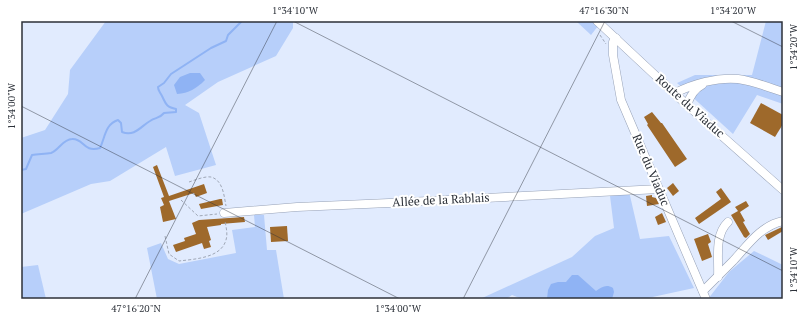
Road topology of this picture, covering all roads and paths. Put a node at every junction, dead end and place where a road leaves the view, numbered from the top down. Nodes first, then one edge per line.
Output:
1 (597, 21) edge
2 (616, 38) junction
3 (706, 83) junction
4 (783, 92) edge
5 (675, 93) junction
6 (687, 105) junction
7 (189, 182) dead end
8 (659, 189) junction
9 (783, 190) edge
10 (181, 200) dead end
11 (225, 212) junction
12 (783, 221) edge
13 (728, 222) dead end
14 (165, 236) dead end
15 (718, 277) junction
16 (704, 295) edge

1 - 2 street, Route du Viaduc
2 - 5 street, Route du Viaduc
2 - 8 street, Rue du Viaduc
3 - 4 street
3 - 5 street
3 - 6 street
5 - 6 street, Route du Viaduc
6 - 9 street, Route du Viaduc
7 - 11 path
8 - 11 street, Allée de la Rablais
8 - 16 street, Rue du Viaduc
10 - 11 path
11 - 14 path
12 - 15 street
13 - 15 street
15 - 16 street

